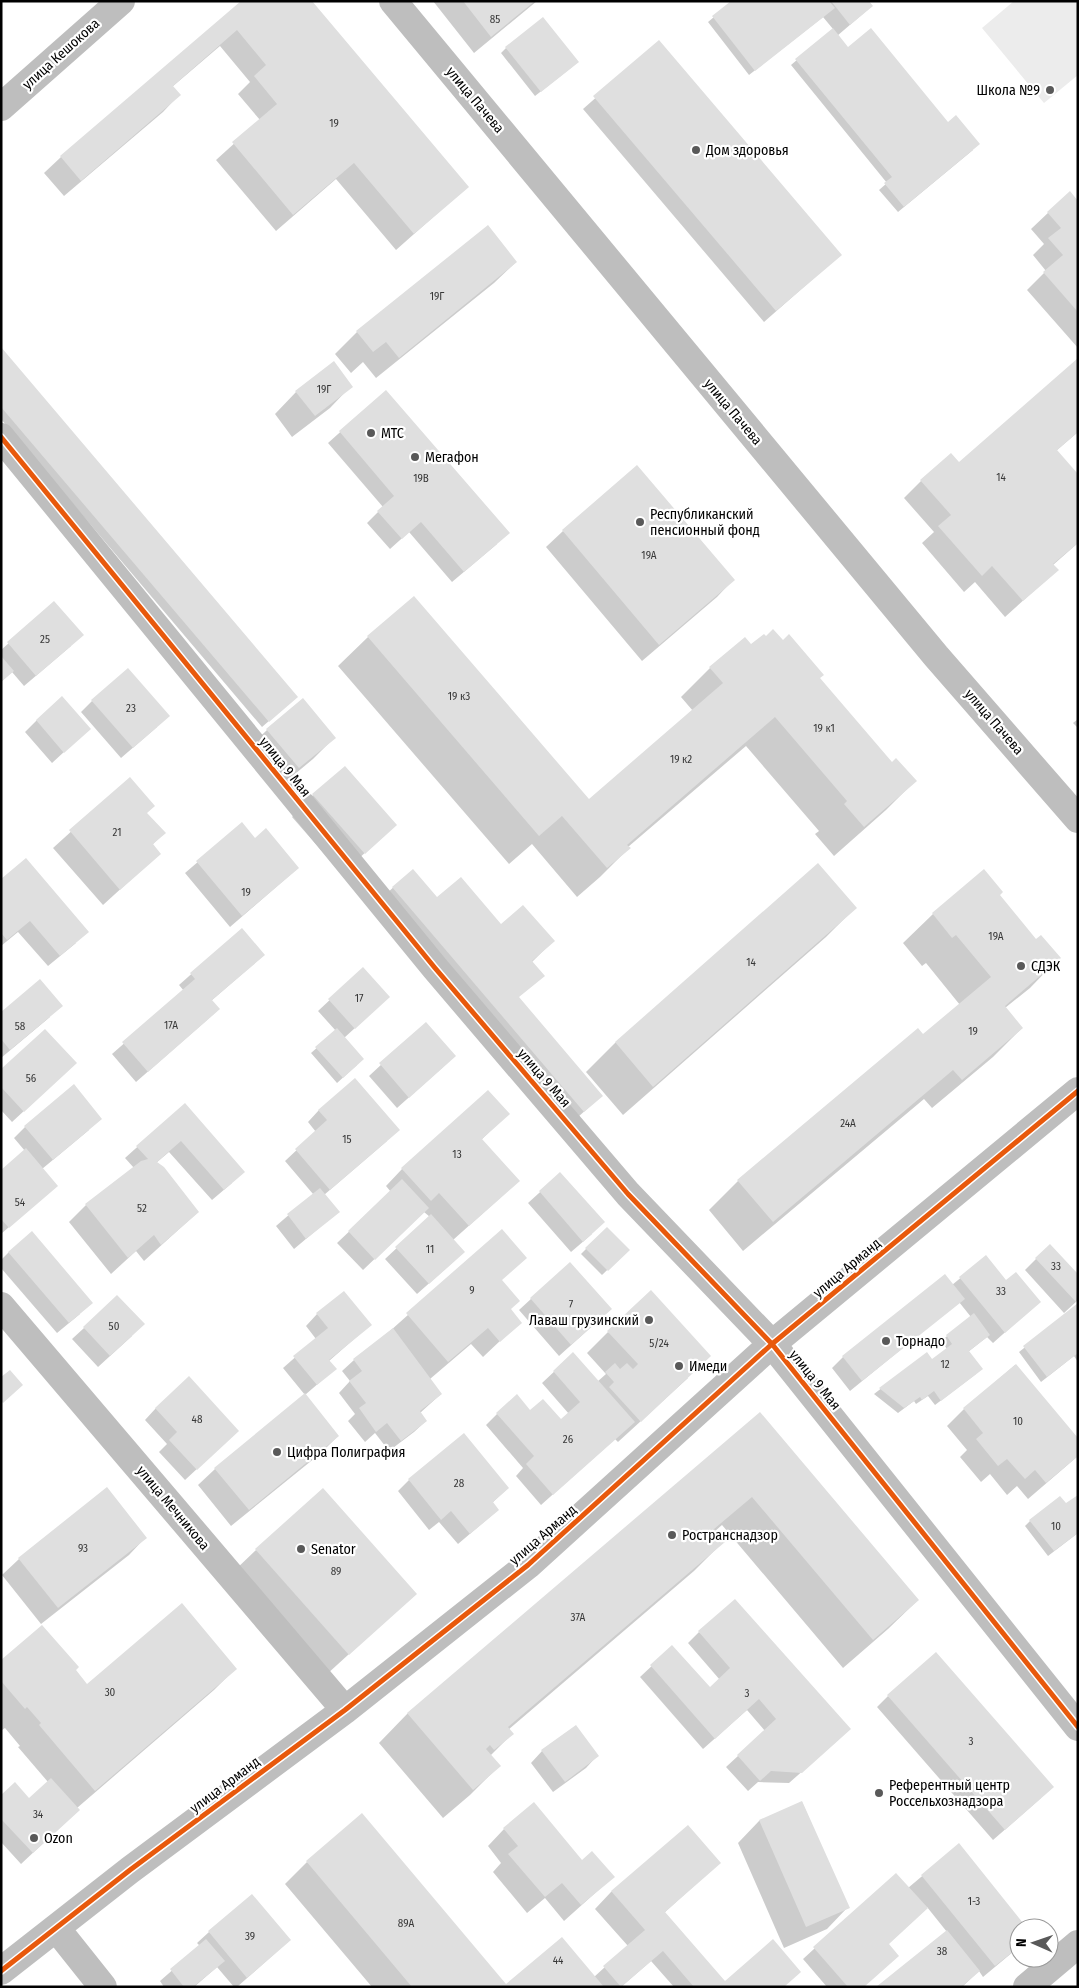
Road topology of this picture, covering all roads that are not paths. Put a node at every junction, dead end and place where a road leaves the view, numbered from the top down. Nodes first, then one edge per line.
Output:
1 (121, 1) edge
2 (393, 1) edge
3 (1, 107) edge
4 (1, 436) edge
5 (1078, 819) edge
6 (1078, 1091) edge
7 (1, 1306) edge
8 (772, 1344) junction
9 (346, 1710) junction
10 (1078, 1727) edge
11 (56, 1928) junction
12 (1078, 1944) edge
13 (1, 1971) edge
14 (103, 1987) edge
15 (1027, 1987) edge

1 - 3 street, улица Кешокова
2 - 5 street, улица Пачева
4 - 8 street, улица 9 Мая
6 - 8 street, улица Арманд
7 - 9 street, улица Мечникова
8 - 9 street, улица Арманд
8 - 10 street, улица 9 Мая
9 - 11 street, улица Арманд
11 - 13 street, улица Арманд
11 - 14 street
12 - 15 street

